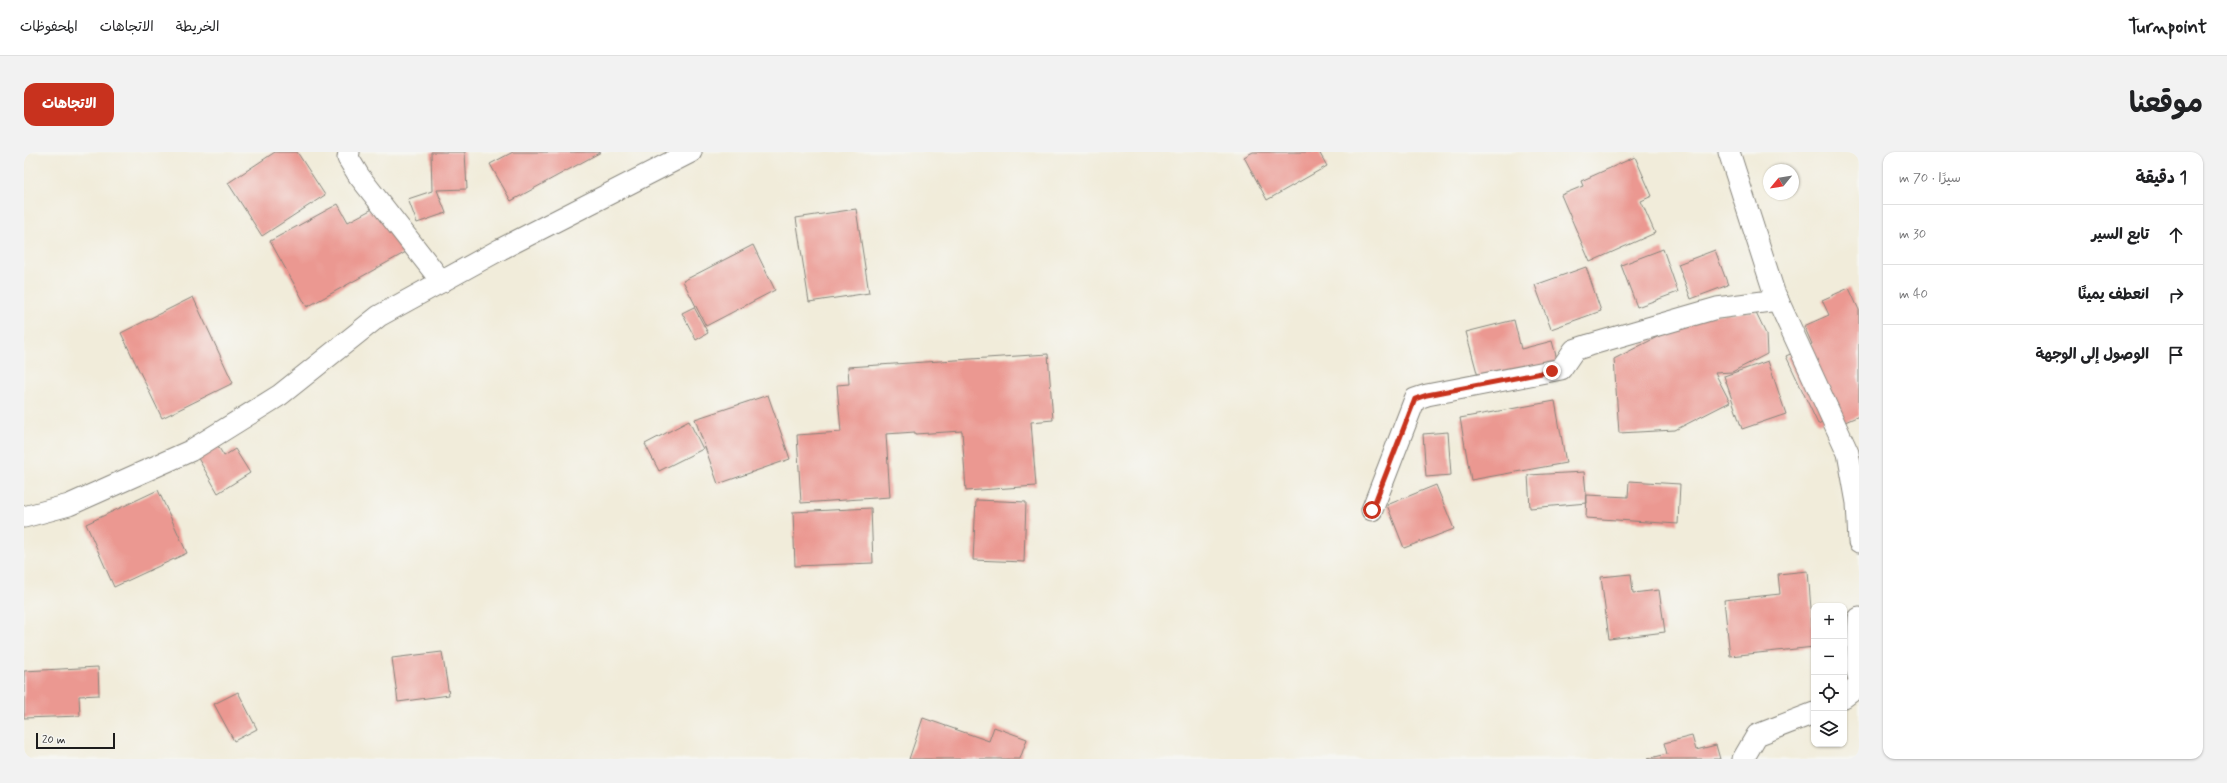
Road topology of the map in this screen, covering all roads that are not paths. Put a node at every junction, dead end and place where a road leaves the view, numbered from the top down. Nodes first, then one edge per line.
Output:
1 (349, 152) edge
2 (691, 152) edge
3 (1729, 152) edge
4 (442, 282) junction
5 (1778, 300) junction
6 (1850, 435) edge
7 (1372, 510) dead end
8 (24, 517) edge
9 (1859, 542) edge
10 (1859, 618) edge
11 (1859, 679) edge
12 (1859, 686) edge
13 (1847, 695) edge
14 (1811, 714) edge
15 (1743, 759) edge

1 - 4 street
2 - 4 street
3 - 5 street
4 - 8 street
5 - 6 street
5 - 7 street
6 - 9 street
10 - 11 street
12 - 13 street
14 - 15 street

